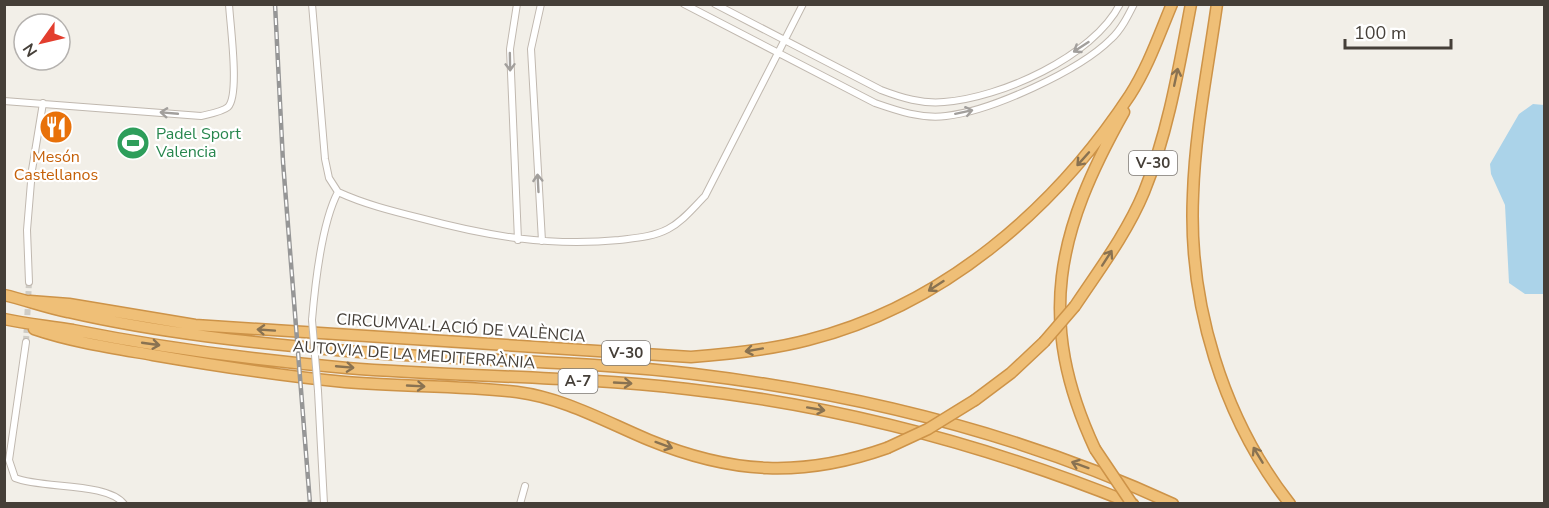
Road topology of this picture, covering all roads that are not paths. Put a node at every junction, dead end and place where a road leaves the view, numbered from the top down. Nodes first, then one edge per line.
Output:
1 (229, 4) edge
2 (312, 4) edge
3 (517, 4) edge
4 (541, 4) edge
5 (684, 4) edge
6 (715, 4) edge
7 (803, 4) edge
8 (1120, 4) edge
9 (1134, 4) edge
10 (1172, 4) edge
11 (1191, 4) edge
12 (1216, 4) edge
13 (784, 40) junction
14 (778, 53) junction
15 (1130, 95) junction
16 (4, 101) edge
17 (43, 103) junction
18 (338, 192) junction
19 (518, 240) junction
20 (542, 241) junction
21 (29, 282) tunnel mouth
22 (4, 295) edge
23 (30, 301) junction
24 (8, 320) edge
25 (26, 342) tunnel mouth
26 (525, 486) dead end
27 (124, 504) edge
28 (324, 504) edge
29 (520, 504) edge
30 (1133, 504) edge
31 (1173, 504) edge
32 (1290, 504) edge

1 -> 17 street
2 - 18 street
3 -> 19 street
20 -> 4 street
5 - 14 street
6 - 13 street
7 - 13 street
8 -> 13 street
14 -> 9 street
10 - 15 highway, CIRCUMVAL·LACIÓ DE VALÈNCIA / V-30
24 -> 11 highway, V-30, bridge
32 -> 12 highway
13 - 14 street
14 - 20 street
15 -> 23 highway, CIRCUMVAL·LACIÓ DE VALÈNCIA / V-30
15 - 30 highway, bridge
16 - 17 street
17 - 21 street
18 - 19 street
18 - 28 street, bridge
19 - 20 street
22 - 23 highway, AUTOVIA DE LA MEDITERRÀNIA / A-7
31 -> 23 highway, AUTOVIA DE LA MEDITERRÀNIA / A-7
24 -> 30 highway, AUTOVIA DE LA MEDITERRÀNIA / A-7
25 - 27 street
26 - 29 street

